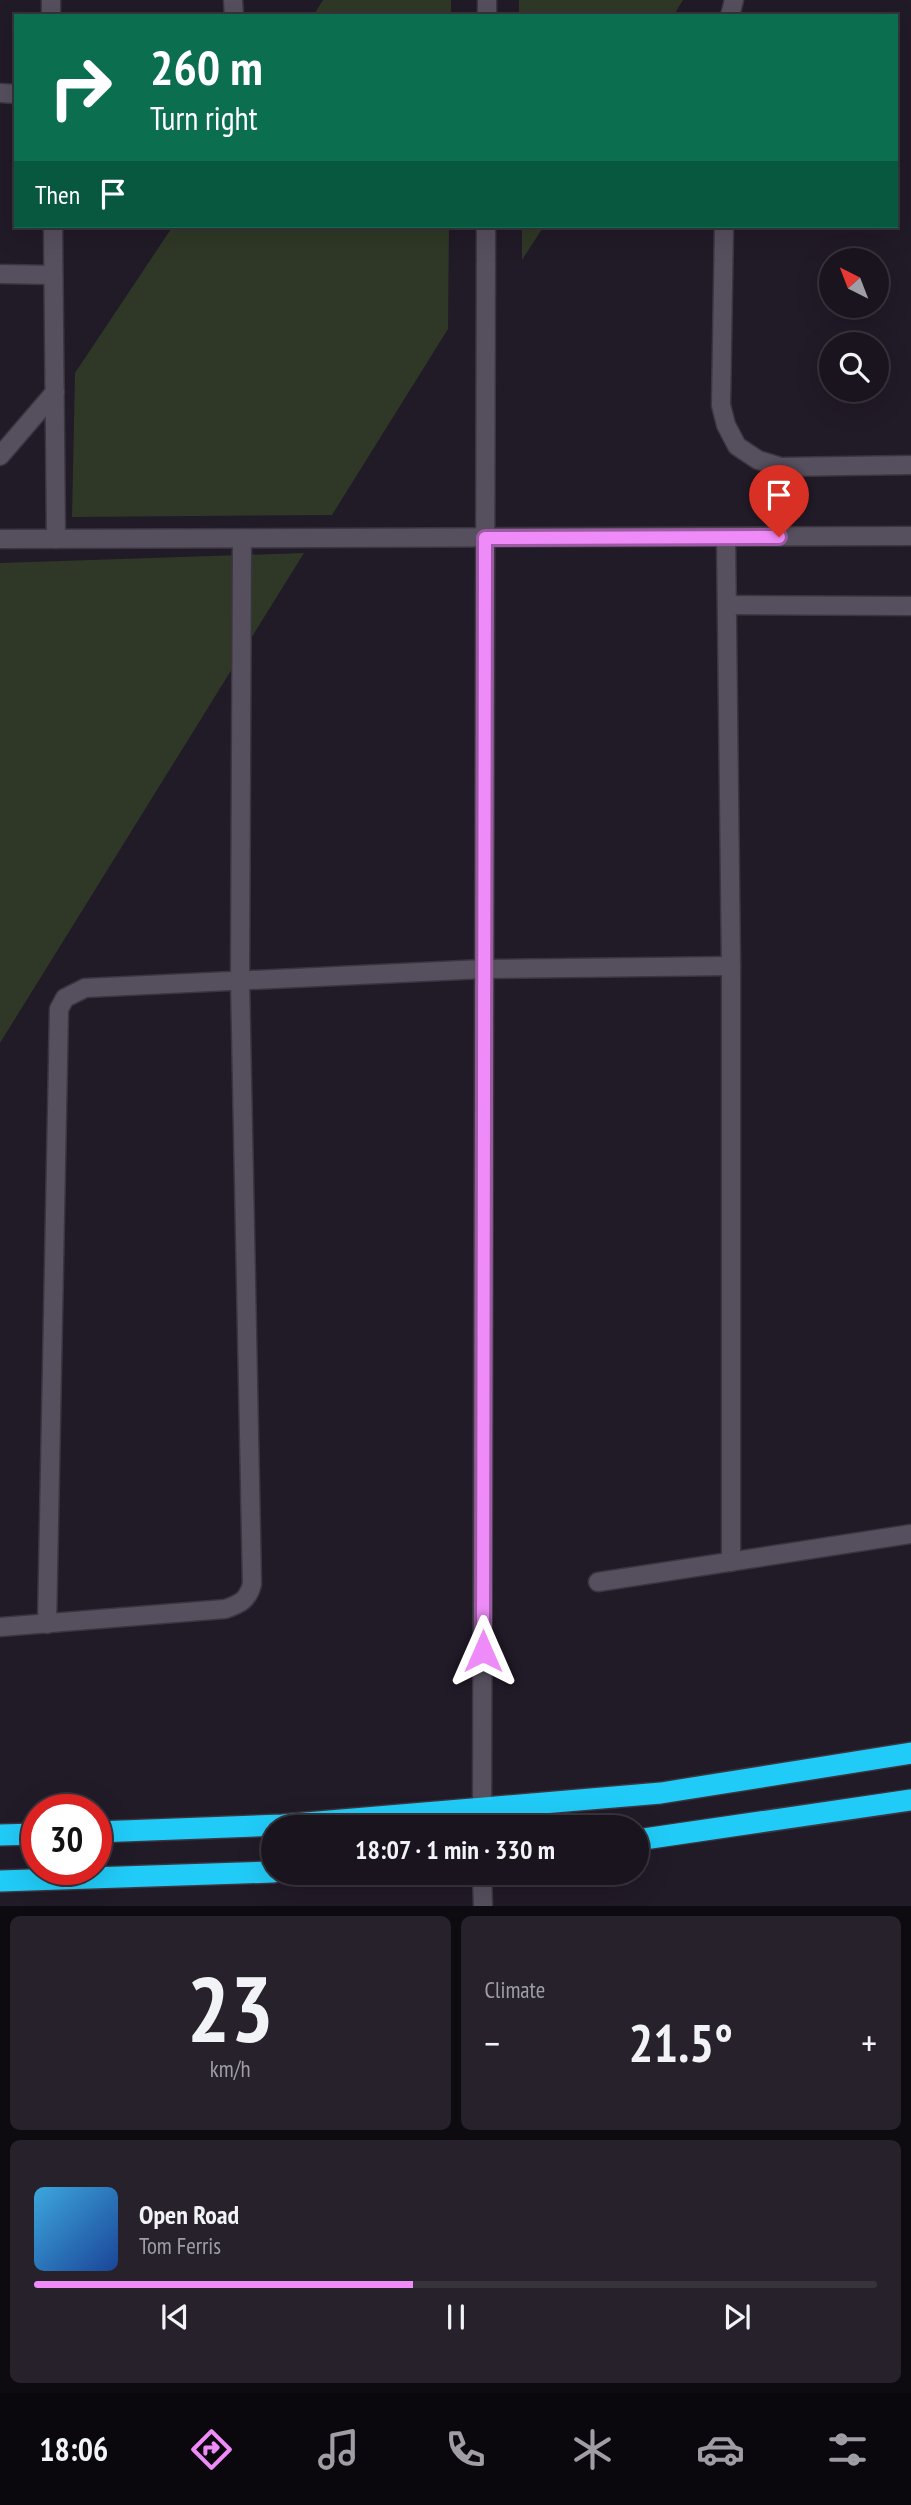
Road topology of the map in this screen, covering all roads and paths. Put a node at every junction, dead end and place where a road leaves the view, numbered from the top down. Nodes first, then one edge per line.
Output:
1 (53, 228) edge
2 (486, 228) edge
3 (724, 228) edge
4 (0, 274) edge
5 (53, 275) junction
6 (55, 393) junction
7 (0, 456) edge
8 (911, 464) edge
9 (911, 536) edge
10 (726, 537) junction
11 (242, 538) junction
12 (485, 538) junction
13 (0, 539) edge
14 (56, 539) junction
15 (727, 605) junction
16 (911, 606) edge
17 (731, 966) junction
18 (484, 969) junction
19 (240, 981) junction
20 (911, 1534) edge
21 (731, 1562) junction
22 (598, 1582) dead end
23 (47, 1624) junction
24 (0, 1627) edge
25 (911, 1753) edge
26 (911, 1800) edge
27 (482, 1815) edge
28 (503, 1815) edge
29 (261, 1826) edge
30 (112, 1831) edge
31 (21, 1834) edge
32 (0, 1835) edge
33 (649, 1838) edge
34 (261, 1872) edge
35 (0, 1881) edge
36 (482, 1885) edge
37 (483, 1906) edge

1 - 5 street
2 - 12 street
3 - 8 street
4 - 5 street
5 - 6 street
6 - 7 street
6 - 14 street
9 - 10 street
10 - 12 street
10 - 15 street
11 - 12 street
11 - 14 street
11 - 19 street
12 - 18 street
13 - 14 street
15 - 16 street
15 - 17 street
17 - 18 street
17 - 21 street
18 - 19 street
18 - 27 street
19 - 23 street
19 - 23 street
20 - 21 street
21 - 22 street
23 - 24 street
25 - 28 highway
26 - 33 highway
29 - 30 highway
31 - 32 highway
34 - 35 highway
36 - 37 street

